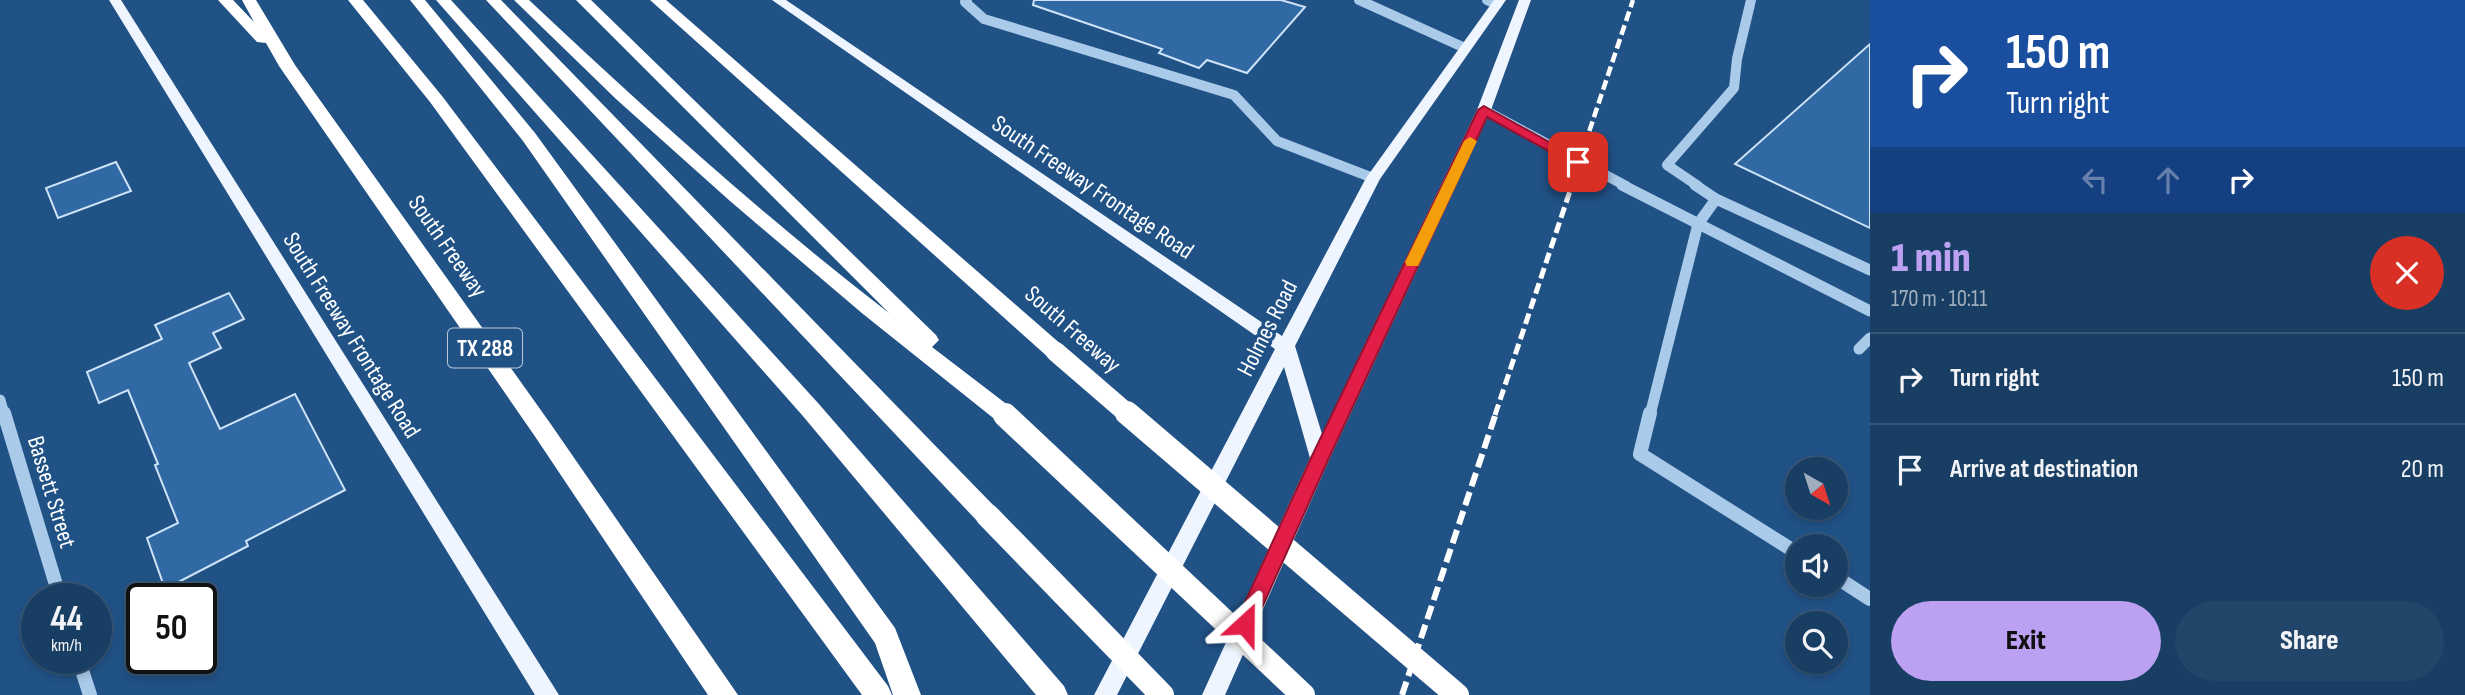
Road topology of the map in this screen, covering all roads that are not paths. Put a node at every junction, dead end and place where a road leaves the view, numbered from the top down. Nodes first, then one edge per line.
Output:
1 (115, 0) edge
2 (225, 0) edge
3 (249, 0) edge
4 (355, 0) edge
5 (417, 0) edge
6 (443, 0) edge
7 (493, 0) edge
8 (521, 0) edge
9 (583, 0) edge
10 (657, 0) edge
11 (778, 0) edge
12 (967, 0) edge
13 (1359, 0) edge
14 (1525, 0) edge
15 (1751, 0) edge
16 (1495, 1) edge
17 (1465, 48) junction
18 (287, 66) junction
19 (1484, 110) junction
20 (1373, 178) junction
21 (1716, 199) junction
22 (1698, 224) junction
23 (1870, 270) edge
24 (1870, 312) edge
25 (1870, 338) edge
26 (1287, 348) junction
27 (1859, 349) dead end
28 (0, 400) edge
29 (1005, 415) junction
30 (1320, 458) junction
31 (1785, 545) edge
32 (55, 583) edge
33 (1848, 584) edge
34 (1870, 598) edge
35 (83, 674) edge
36 (90, 695) edge
37 (548, 695) edge
38 (724, 695) edge
39 (878, 695) edge
40 (907, 695) edge
41 (1054, 695) edge
42 (1105, 695) edge
43 (1162, 695) edge
44 (1213, 695) edge
45 (1303, 695) edge
46 (1457, 695) edge

1 - 37 main road, South Freeway Frontage Road
2 - 18 highway
3 - 18 highway, South Freeway / TX 288
4 - 39 highway
5 - 40 highway
6 - 41 highway
7 - 43 highway, bridge
8 - 29 highway
9 - 29 highway
10 - 46 highway, South Freeway, bridge
11 - 26 main road, South Freeway Frontage Road
12 - 20 lane
13 - 17 street
14 - 19 main road
15 - 21 lane
16 - 17 main road, Holmes Road
17 - 20 main road, Holmes Road
18 - 38 highway, South Freeway / TX 288
19 - 22 street
19 - 30 main road
20 - 26 main road, Holmes Road
21 - 22 street
21 - 23 lane
22 - 24 street
22 - 31 street
25 - 27 street
26 - 30 main road
26 - 42 main road, Holmes Road
28 - 32 street, Bassett Street
29 - 45 highway, bridge
30 - 44 main road
33 - 34 street
35 - 36 street

